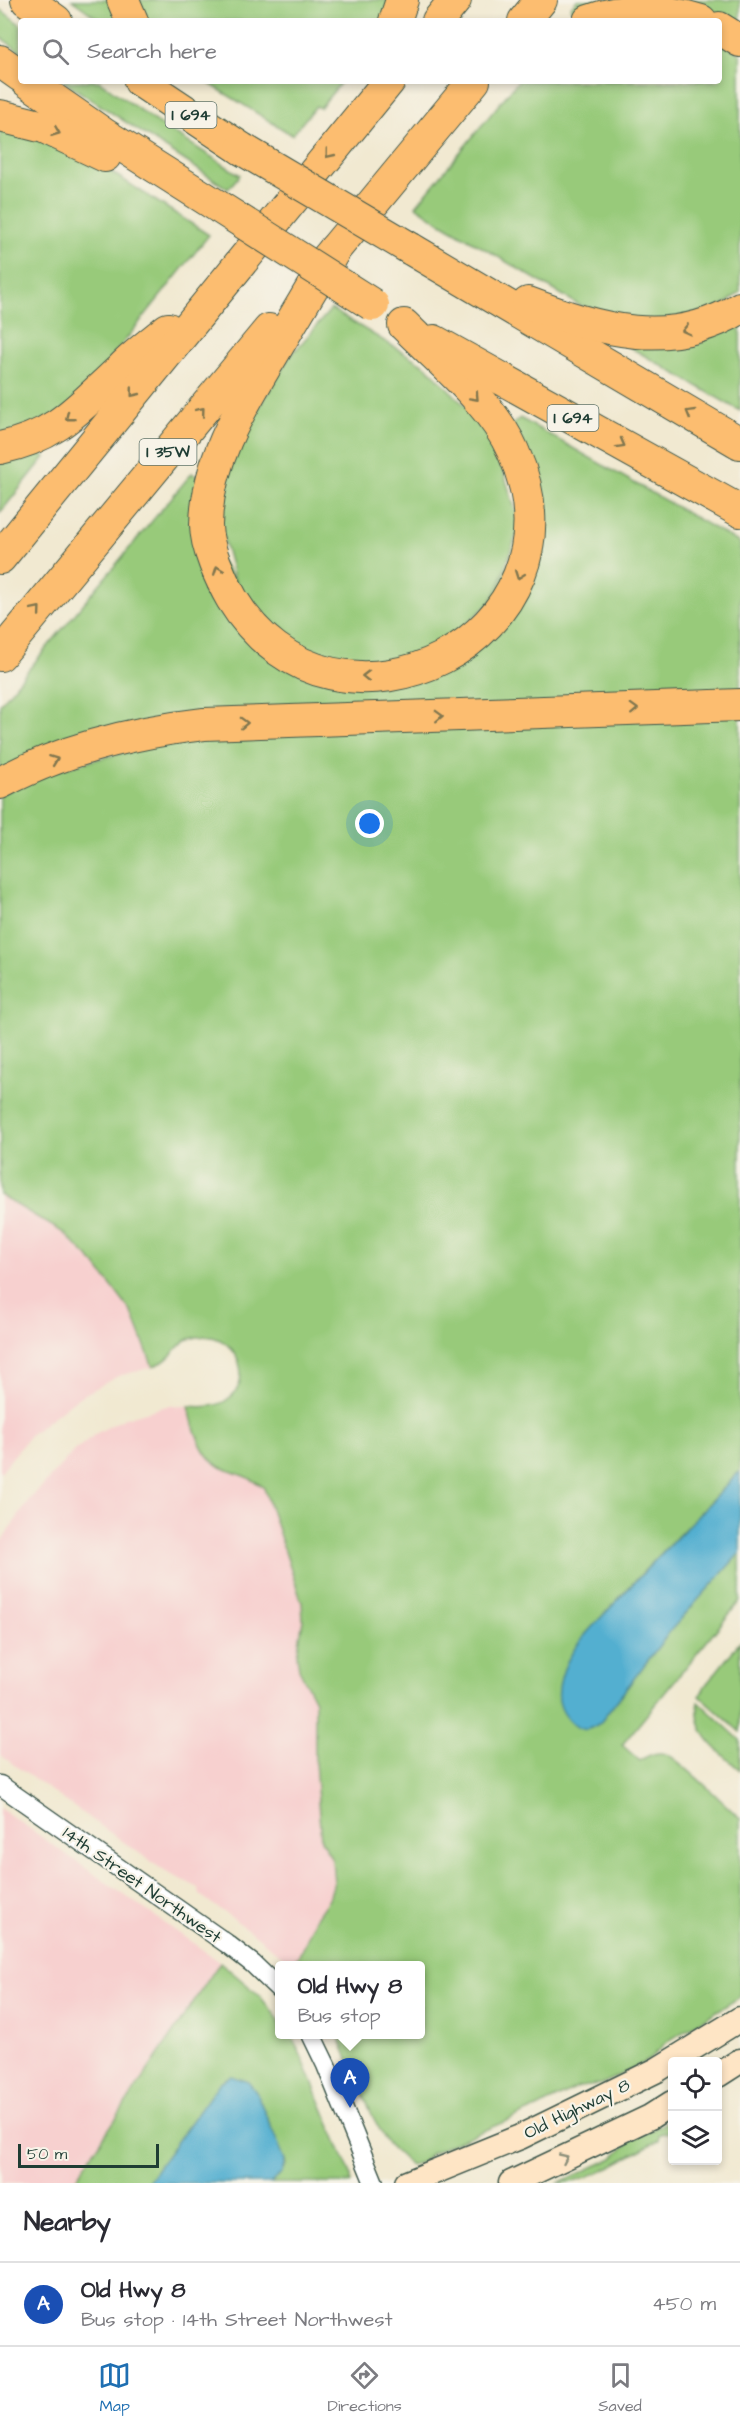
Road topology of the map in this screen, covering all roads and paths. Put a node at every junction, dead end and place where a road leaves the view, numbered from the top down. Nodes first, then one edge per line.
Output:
1 (27, 0) edge
2 (123, 0) edge
3 (402, 0) edge
4 (455, 0) edge
5 (541, 0) edge
6 (52, 18) edge
7 (131, 18) edge
8 (396, 18) edge
9 (440, 18) edge
10 (526, 18) edge
11 (597, 18) edge
12 (689, 18) edge
13 (722, 30) edge
14 (740, 41) edge
15 (0, 61) edge
16 (18, 74) edge
17 (31, 84) edge
18 (145, 84) edge
19 (182, 84) edge
20 (385, 84) edge
21 (472, 84) edge
22 (496, 84) edge
23 (371, 95) edge
24 (0, 116) edge
25 (243, 149) junction
26 (175, 180) junction
27 (382, 193) junction
28 (335, 249) junction
29 (465, 281) junction
30 (224, 283) junction
31 (740, 308) edge
32 (404, 325) junction
33 (740, 443) edge
34 (0, 448) edge
35 (740, 511) edge
36 (0, 558) edge
37 (0, 655) edge
38 (740, 705) edge
39 (0, 783) edge
40 (0, 1785) edge
41 (275, 1986) edge
42 (740, 2019) edge
43 (313, 2039) edge
44 (740, 2061) edge
45 (722, 2072) edge
46 (668, 2106) edge
47 (374, 2183) edge
48 (407, 2183) edge
49 (511, 2183) edge

1 - 6 highway
2 - 7 highway
3 - 8 highway
4 - 9 highway
5 - 10 highway
11 - 12 highway
13 - 14 highway
15 - 16 highway
17 - 26 highway, I 694
18 - 25 highway, I 694
19 - 25 highway
20 - 23 highway
21 - 27 highway, I 35W
22 - 27 highway
23 -> 30 highway
24 -> 26 highway
25 - 29 highway, I 694, bridge
26 - 32 highway, I 694, bridge
27 - 28 highway, I 35W
32 -> 28 highway
37 -> 28 highway, I 35W
31 -> 29 highway
33 -> 29 highway, I 694
30 -> 34 highway
30 -> 36 highway
32 -> 35 highway, I 694
39 -> 38 highway
40 - 41 street, 14th Street Northwest
42 - 48 street, Old Highway 8
43 - 47 street
44 - 45 street
49 -> 46 street

